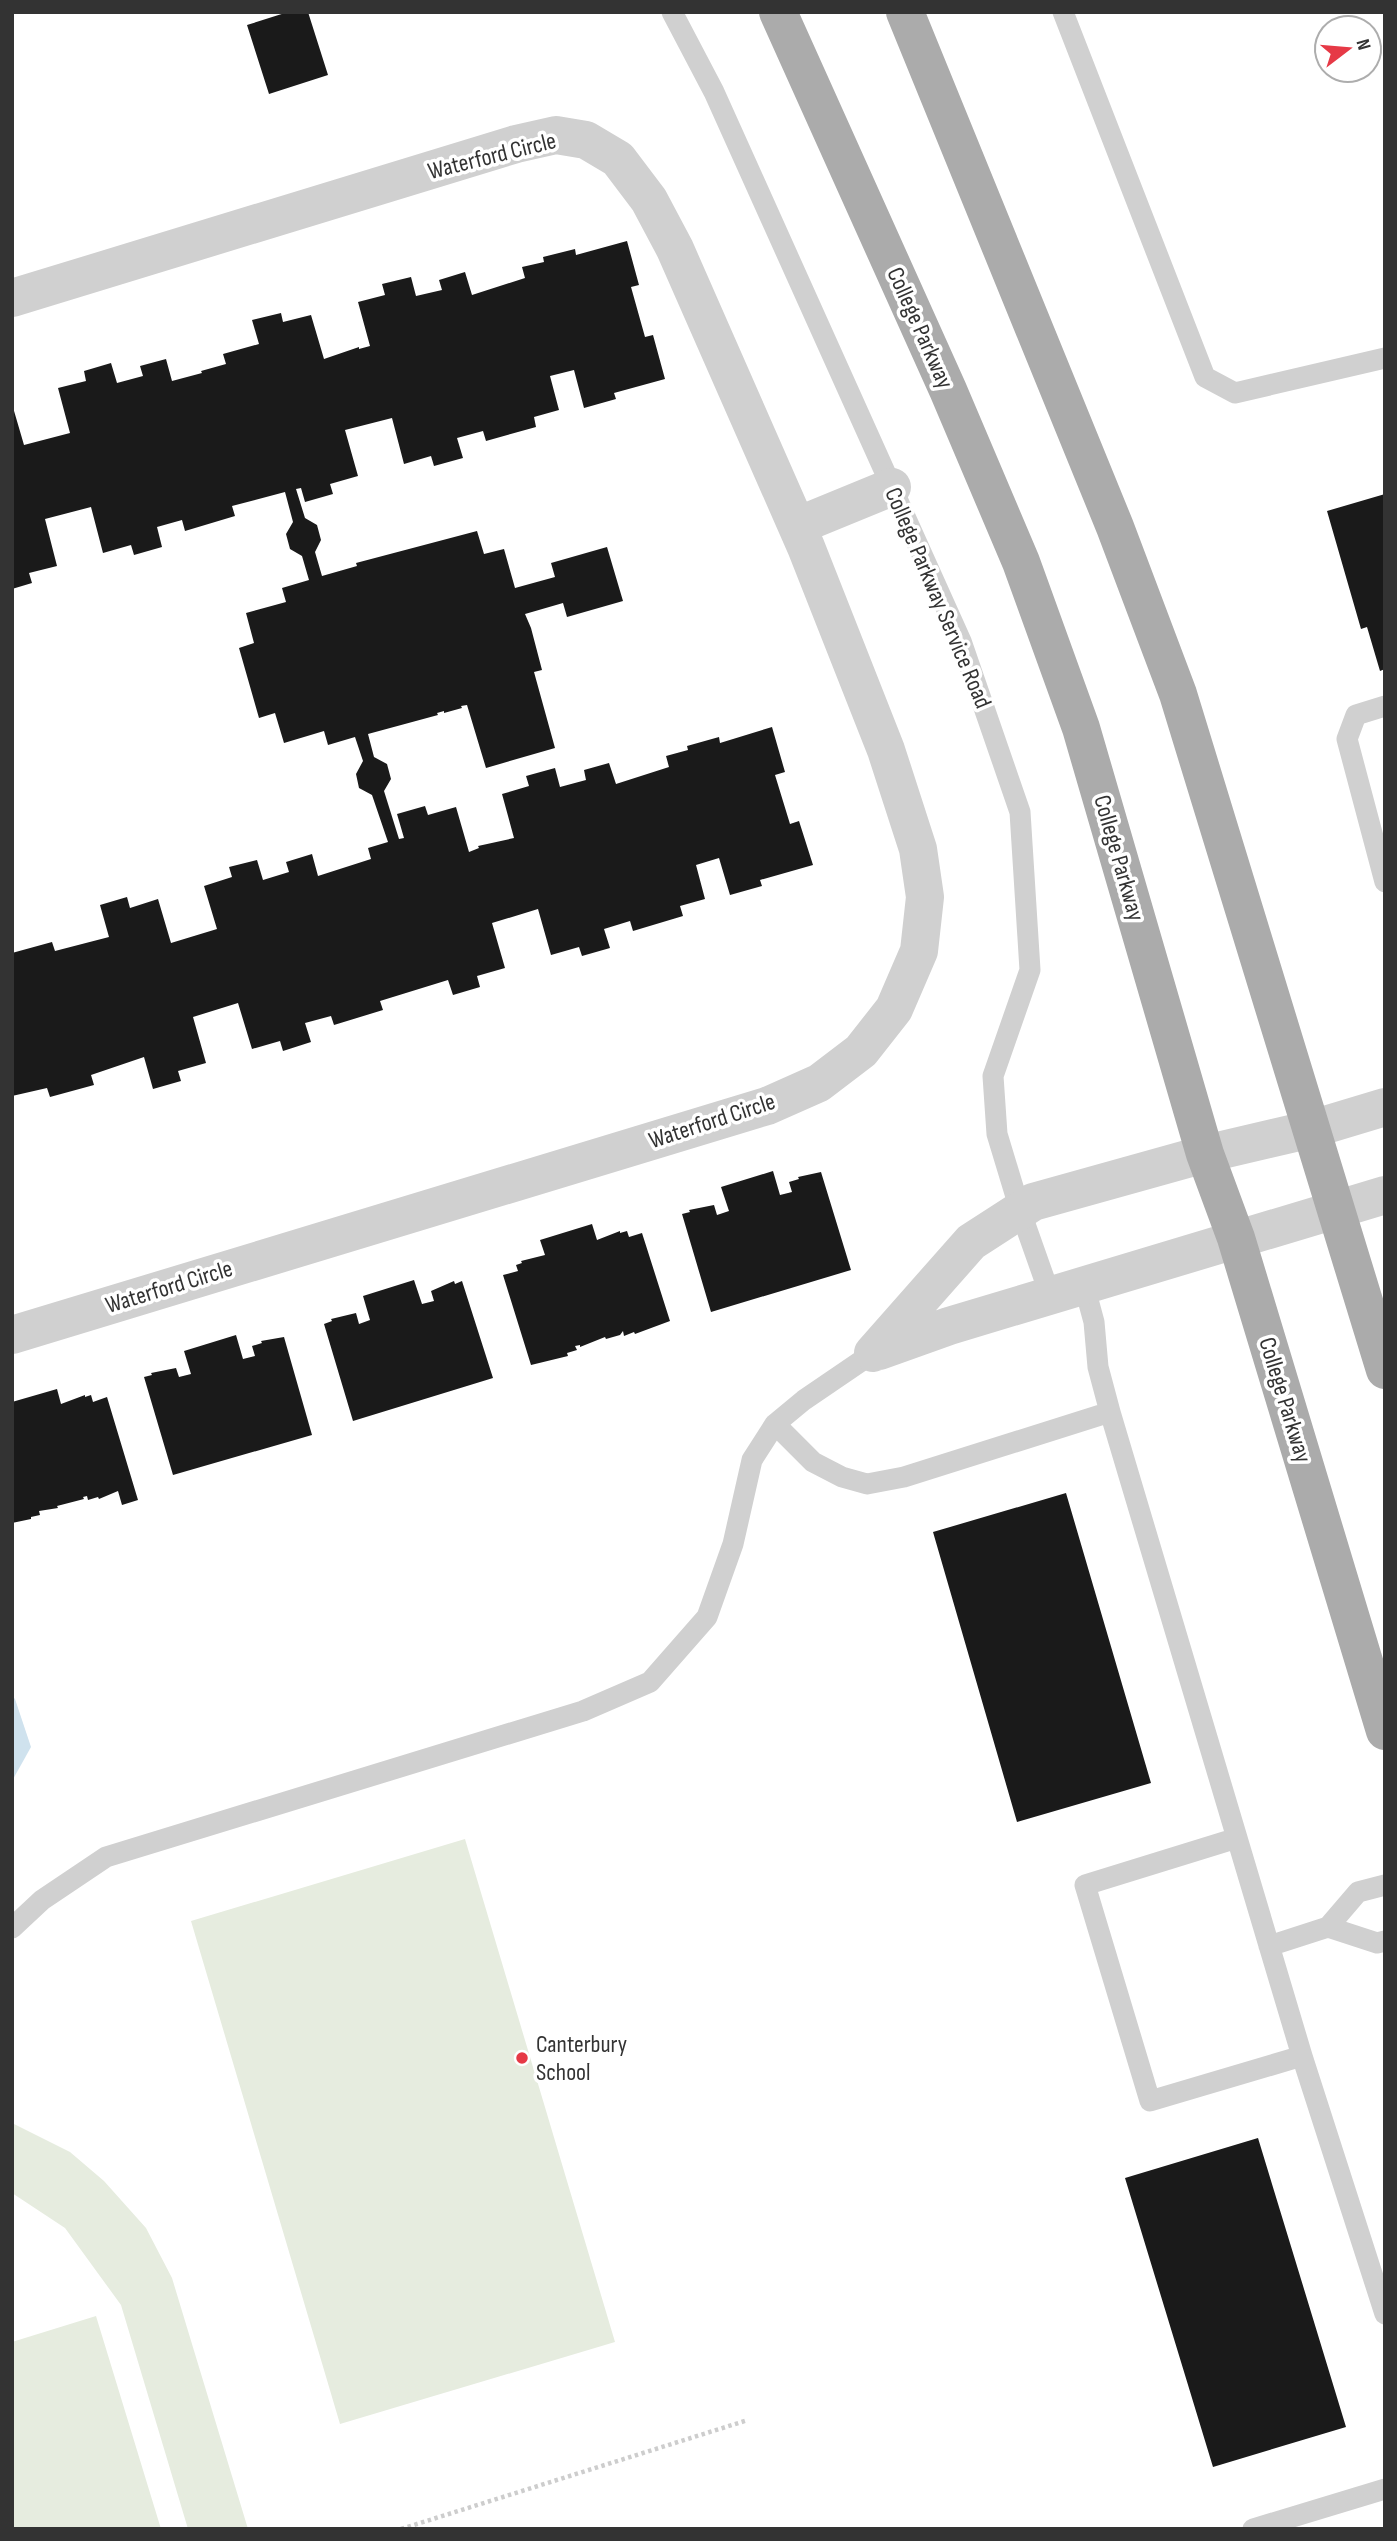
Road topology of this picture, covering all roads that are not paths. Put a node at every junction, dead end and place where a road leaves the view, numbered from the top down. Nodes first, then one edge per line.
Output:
1 (672, 12) edge
2 (778, 12) edge
3 (905, 12) edge
4 (1063, 12) edge
5 (12, 298) edge
6 (1385, 358) edge
7 (892, 487) junction
8 (797, 526) junction
9 (1385, 706) edge
10 (1385, 882) edge
11 (1385, 1107) edge
12 (1312, 1129) junction
13 (1205, 1154) junction
14 (1385, 1195) edge
15 (1020, 1210) junction
16 (1336, 1210) junction
17 (1236, 1238) junction
18 (1067, 1290) junction
19 (12, 1335) edge
20 (873, 1353) junction
21 (1385, 1370) edge
22 (1110, 1412) junction
23 (775, 1424) junction
24 (1368, 1673) junction
25 (1385, 1708) edge
26 (1385, 1731) edge
27 (1237, 1838) junction
28 (1385, 1885) edge
29 (1328, 1927) junction
30 (12, 1928) edge
31 (1385, 1941) edge
32 (1269, 1946) junction
33 (1302, 2056) junction
34 (1385, 2314) edge
35 (1385, 2489) edge
36 (1253, 2529) edge

1 - 7 lane, College Parkway Service Road
2 - 13 main road, College Parkway
3 - 12 main road
4 - 6 lane
5 - 8 street, Waterford Circle
7 - 8 street
7 - 15 lane, College Parkway Service Road
8 - 19 street, Waterford Circle
9 - 10 lane
11 - 12 street
12 - 13 street
12 - 16 main road
13 - 15 street
13 - 17 main road, College Parkway
14 - 16 street
15 - 18 lane, College Parkway Service Road
15 - 20 street
16 - 17 street
16 - 21 main road
17 - 18 street
17 - 24 main road, College Parkway
18 - 20 street
18 - 22 lane, College Parkway Service Road
20 - 23 lane
22 - 23 lane
22 - 27 lane, College Parkway Service Road
23 - 30 lane
24 - 25 lane
24 - 26 main road, College Parkway
27 - 32 lane, College Parkway Service Road
27 - 33 lane
28 - 29 lane
29 - 31 lane
29 - 32 lane
32 - 33 lane, College Parkway Service Road
33 - 34 lane, College Parkway Service Road
35 - 36 lane

